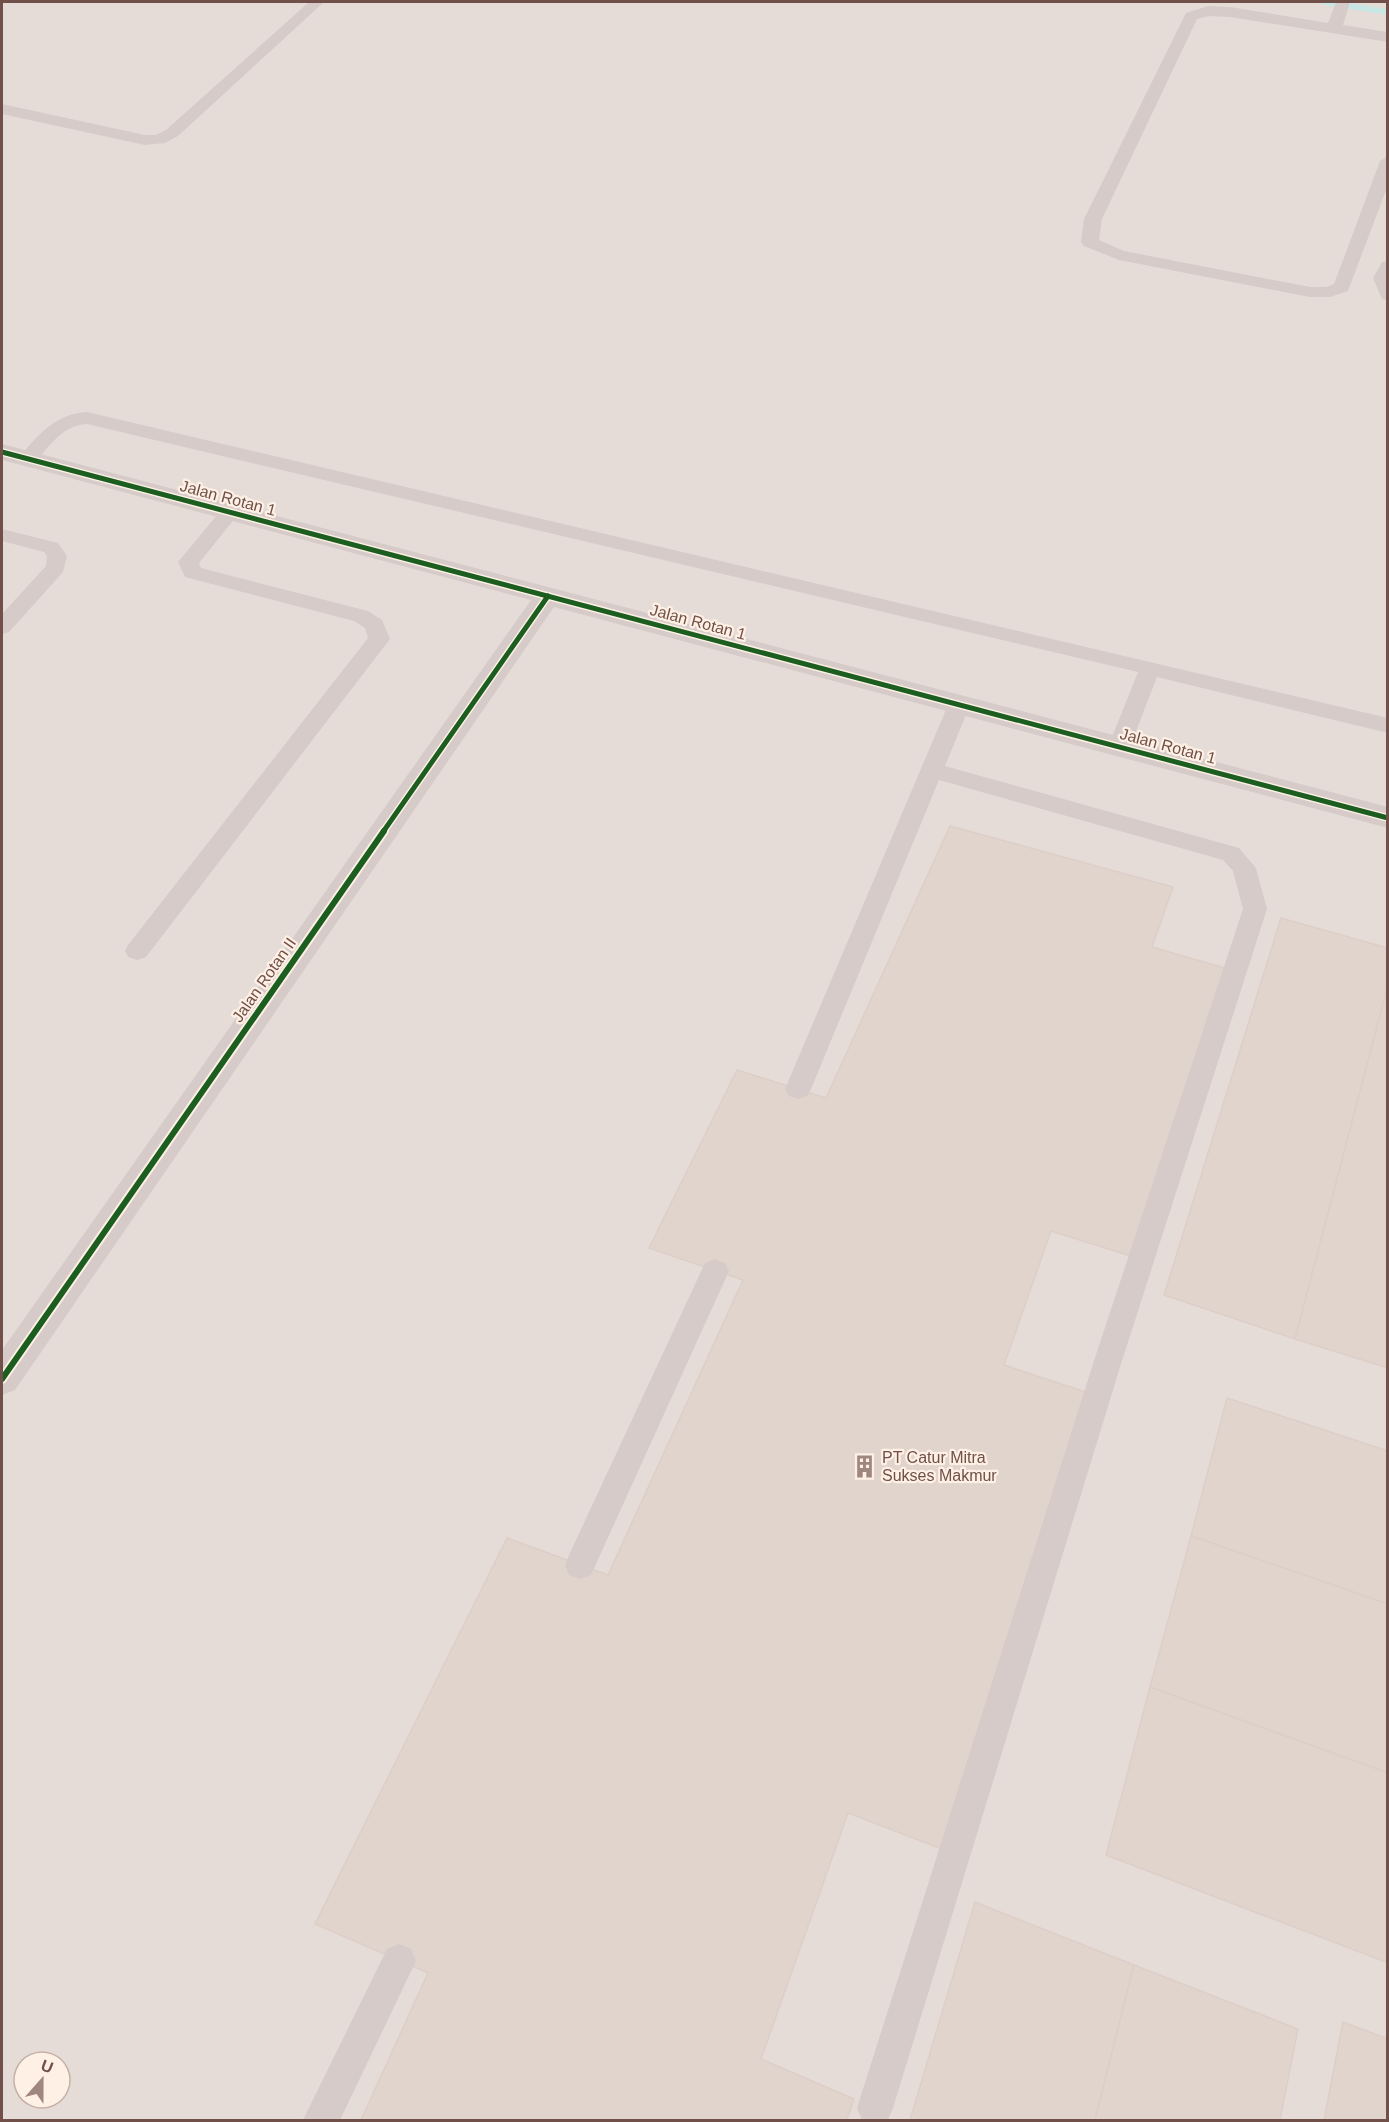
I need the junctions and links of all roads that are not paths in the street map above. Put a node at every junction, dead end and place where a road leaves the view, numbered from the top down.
1 (317, 2) edge
2 (1343, 2) edge
3 (1334, 28) junction
4 (1388, 37) edge
5 (2, 108) edge
6 (1388, 161) edge
7 (1388, 266) edge
8 (1388, 295) edge
9 (2, 452) edge
10 (28, 459) junction
11 (231, 512) junction
12 (2, 535) edge
13 (548, 596) junction
14 (2, 627) edge
15 (1150, 668) junction
16 (959, 705) junction
17 (1388, 726) edge
18 (1119, 747) junction
19 (933, 771) junction
20 (1388, 818) edge
21 (137, 951) dead end
22 (798, 1089) dead end
23 (715, 1270) dead end
24 (2, 1379) edge
25 (580, 1565) dead end
26 (399, 1961) dead end
27 (875, 2108) dead end
28 (321, 2121) edge

1 - 5 lane
2 - 3 lane
3 - 4 lane
3 - 6 lane
7 - 8 lane
9 - 10 street, Jalan Rotan 1
10 - 11 street, Jalan Rotan 1
10 - 15 lane
11 - 13 street, Jalan Rotan 1
11 - 21 lane
12 - 14 lane
13 - 16 street, Jalan Rotan 1
13 - 24 street, Jalan Rotan II
15 - 17 lane
15 - 18 lane
16 - 18 street, Jalan Rotan 1
16 - 19 lane
18 - 20 street, Jalan Rotan 1
19 - 22 lane
19 - 27 lane
23 - 25 lane
26 - 28 lane

